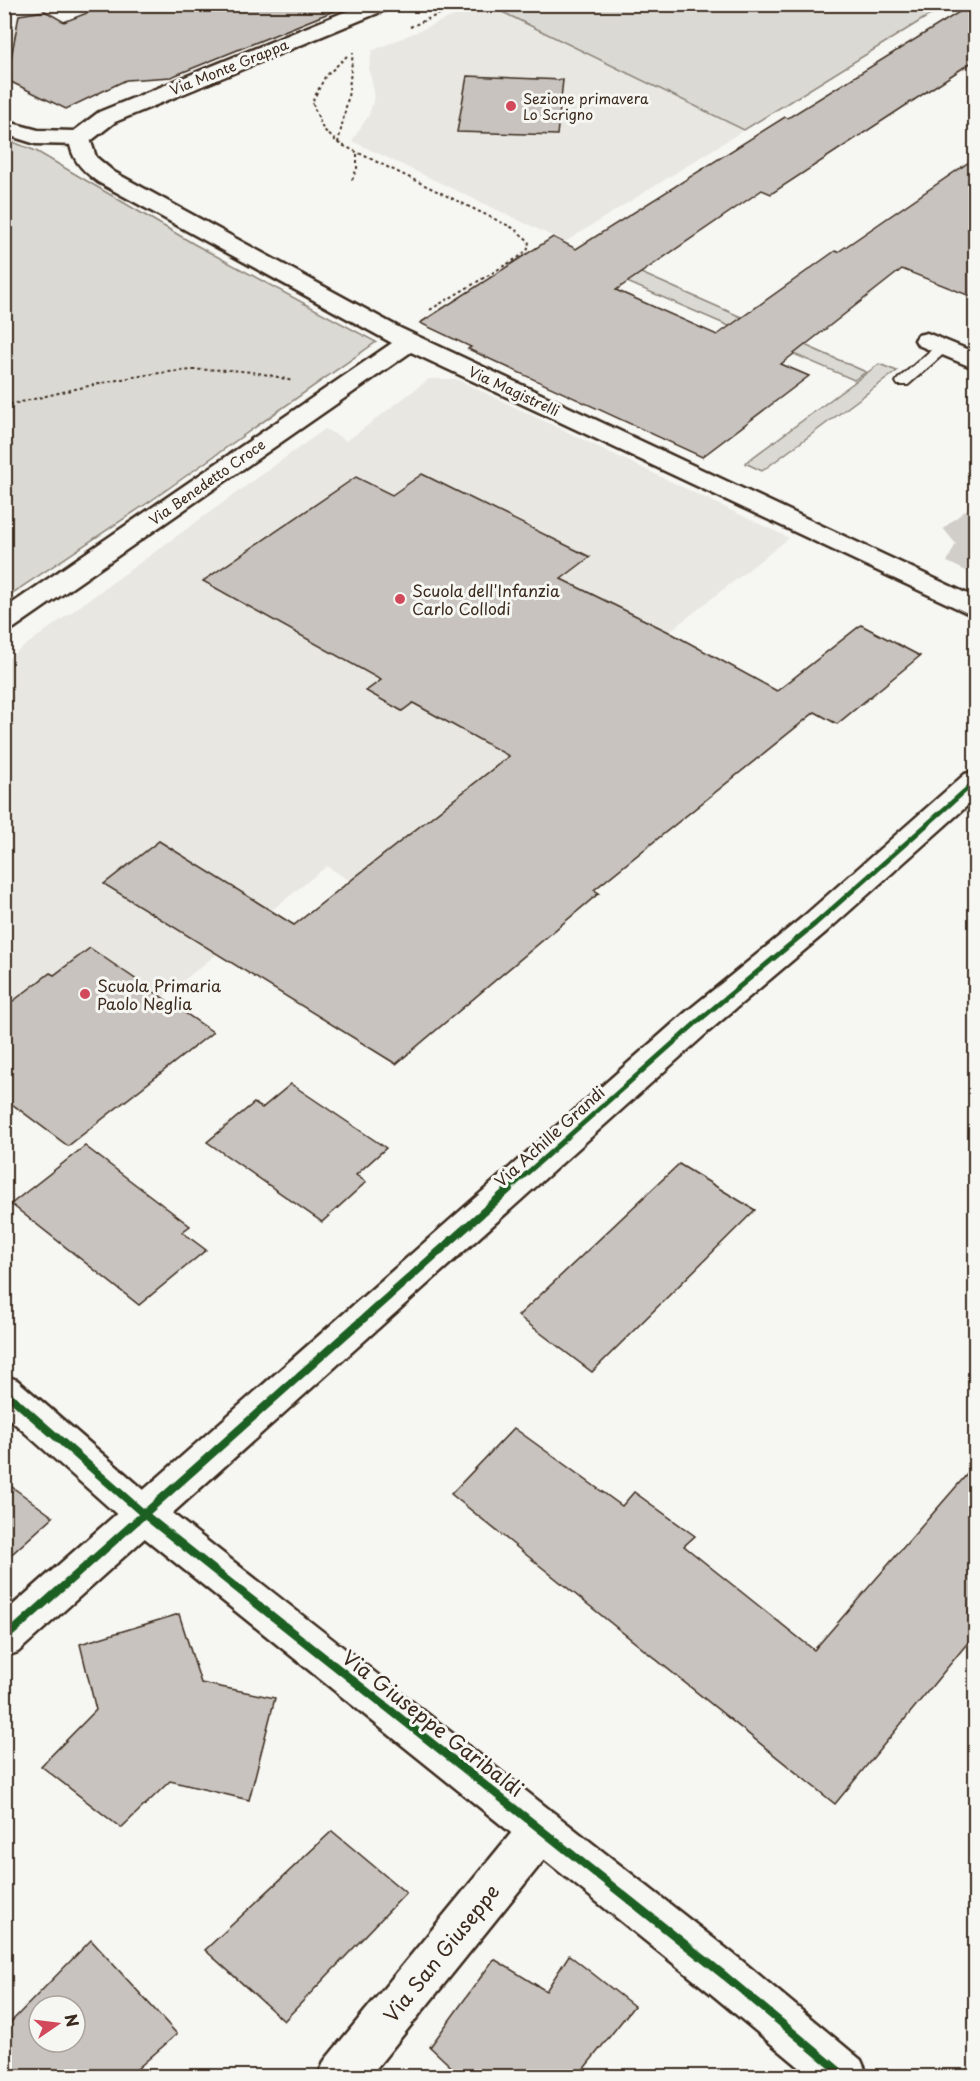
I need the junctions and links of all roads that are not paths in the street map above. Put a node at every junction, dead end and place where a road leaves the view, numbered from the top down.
1 (383, 4) edge
2 (4, 127) edge
3 (80, 138) junction
4 (400, 337) junction
5 (951, 351) edge
6 (903, 382) dead end
7 (975, 609) edge
8 (4, 622) edge
9 (975, 781) edge
10 (4, 1391) edge
11 (145, 1515) junction
12 (4, 1639) edge
13 (541, 1830) junction
14 (341, 2076) edge
15 (845, 2076) edge

1 - 3 street, Via Monte Grappa
2 - 3 street
3 - 4 street, Via Magistrelli
4 - 7 street, Via Magistrelli
4 - 8 street, Via Benedetto Croce
5 - 6 lane
9 - 11 street, Via Achille Grandi
10 - 11 street, Via Giuseppe Garibaldi
11 - 12 street, Via Achille Grandi
11 - 13 street, Via Giuseppe Garibaldi
13 - 14 street, Via San Giuseppe
13 - 15 street, Via Giuseppe Garibaldi

